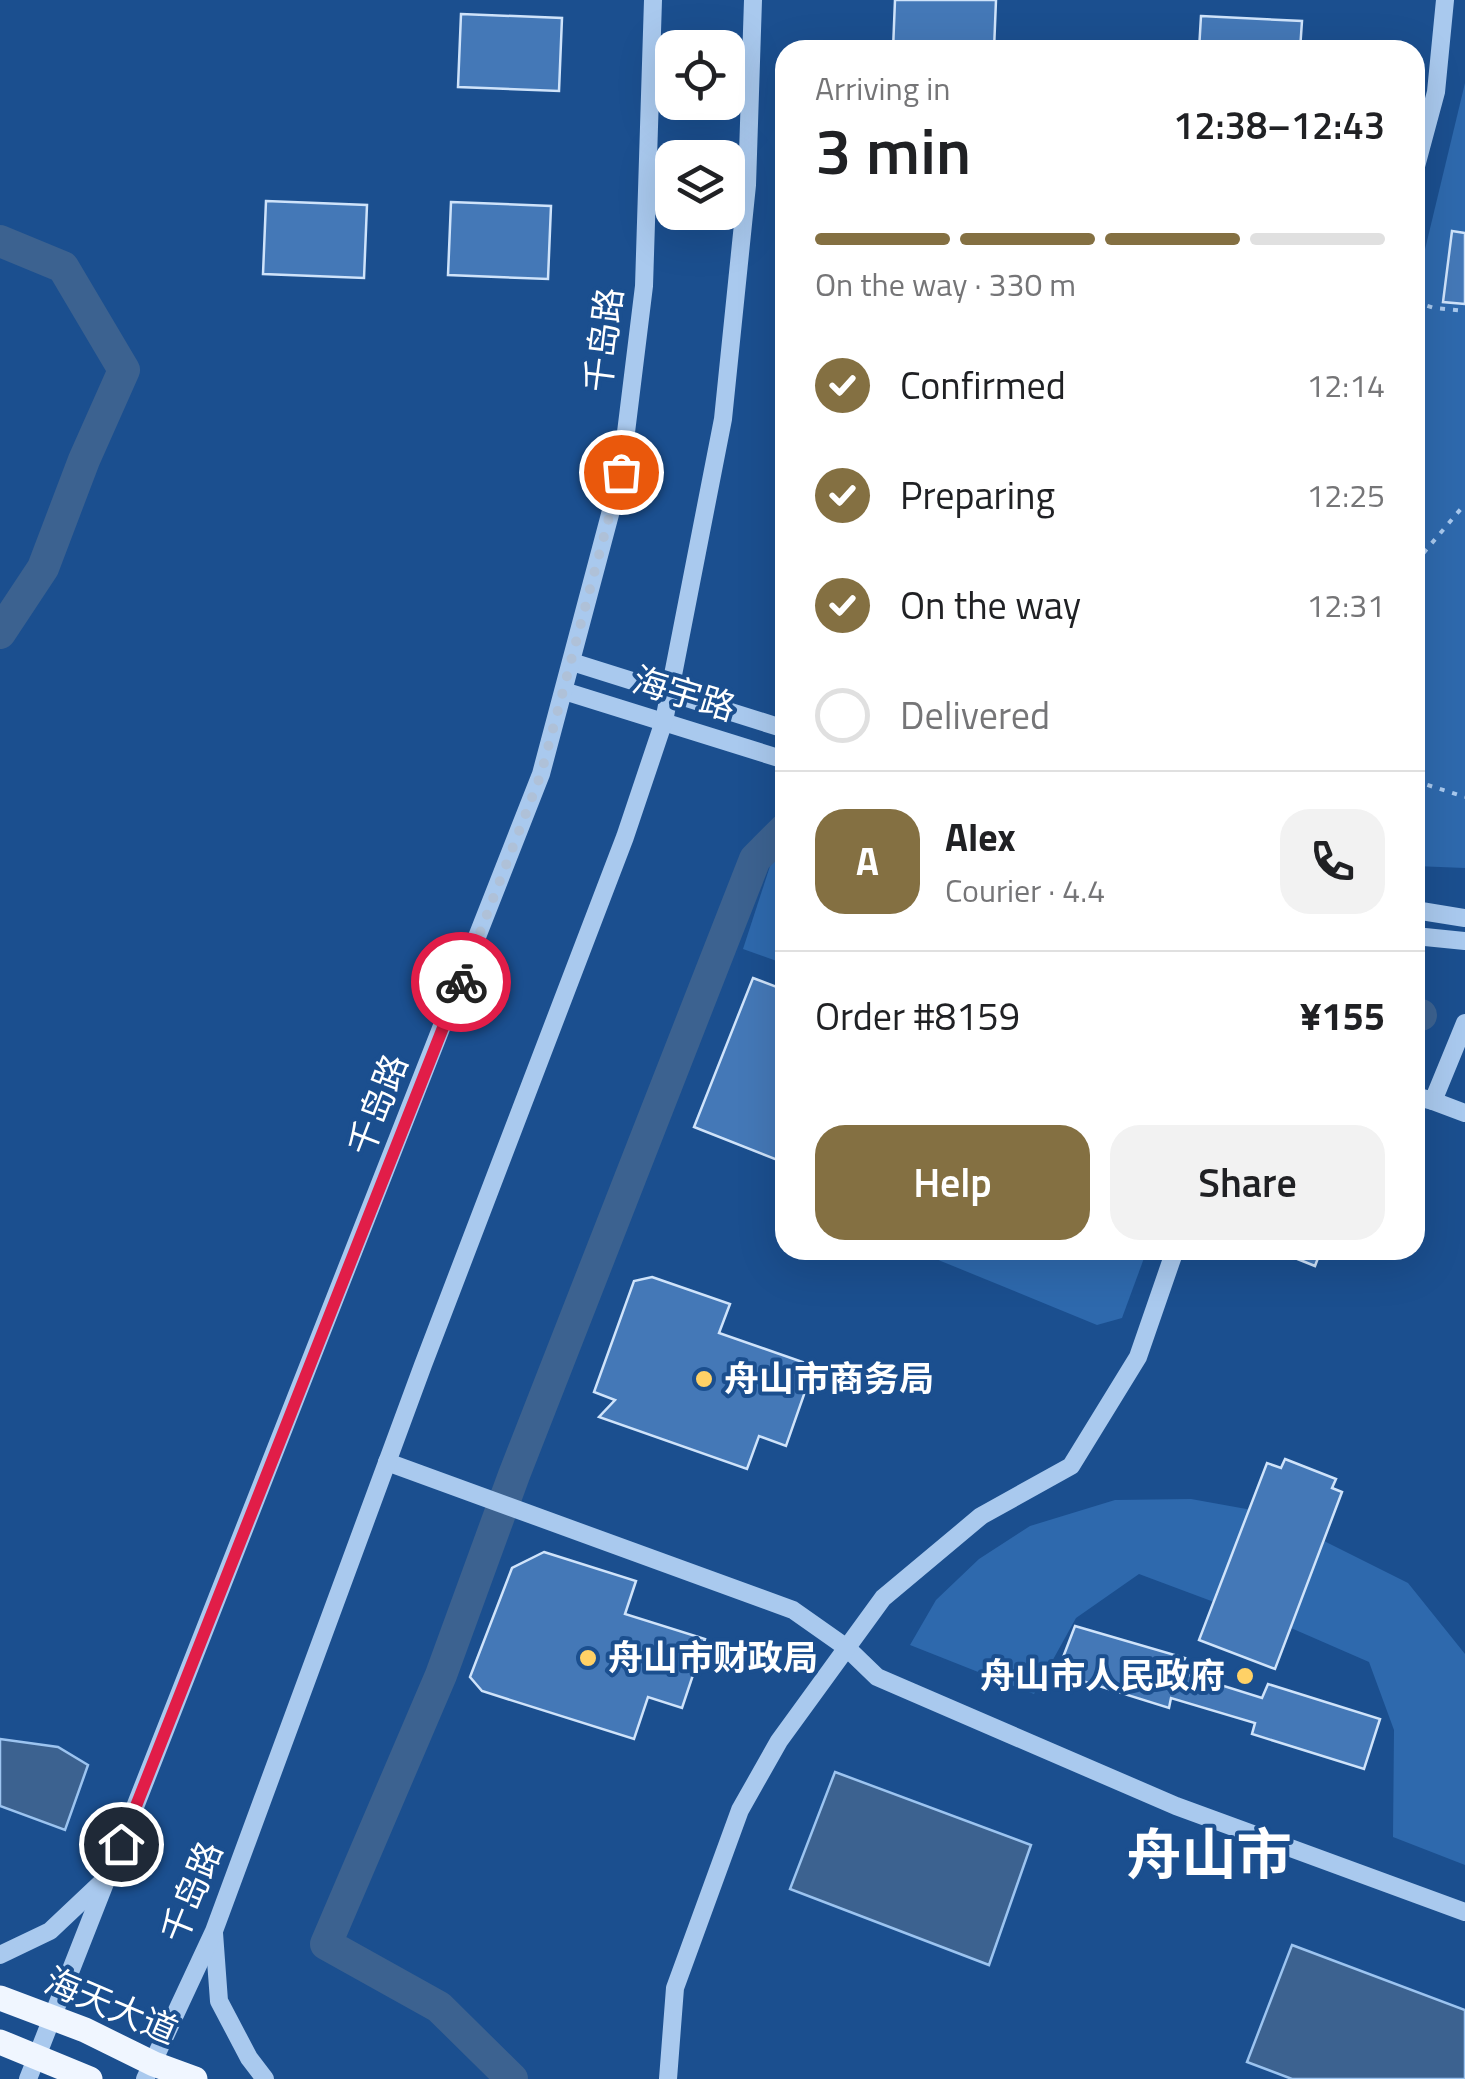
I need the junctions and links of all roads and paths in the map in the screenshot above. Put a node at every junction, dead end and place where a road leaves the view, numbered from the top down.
1 (653, 0) edge
2 (753, 0) edge
3 (1445, 0) edge
4 (1425, 133) edge
5 (1425, 305) edge
6 (1465, 311) edge
7 (1465, 504) edge
8 (1425, 551) edge
9 (572, 662) junction
10 (564, 692) junction
11 (669, 692) junction
12 (664, 721) junction
13 (775, 726) edge
14 (775, 757) edge
15 (1425, 784) edge
16 (1465, 798) edge
17 (1425, 912) edge
18 (1465, 918) edge
19 (1425, 937) edge
20 (1465, 940) edge
21 (1465, 1023) edge
22 (1425, 1096) edge
23 (1425, 1098) edge
24 (1465, 1114) edge
25 (1172, 1260) edge
26 (388, 1462) junction
27 (847, 1648) junction
28 (108, 1878) junction
29 (1465, 1912) edge
30 (214, 1931) junction
31 (0, 1955) edge
32 (0, 1998) edge
33 (53, 2018) junction
34 (0, 2042) edge
35 (33, 2067) edge
36 (149, 2071) edge
37 (90, 2079) edge
38 (195, 2079) edge
39 (266, 2079) edge
40 (668, 2079) edge

1 - 9 street, 千岛路
2 - 11 street, 千岛路
3 - 4 street
5 - 6 path
7 - 8 path
9 - 10 street, 千岛路
9 - 11 street, 海宇路
10 - 12 street, 海宇路
10 - 28 street, 千岛路
11 - 12 street, 千岛路
11 - 13 street, 海宇路
12 - 14 street, 海宇路
12 - 26 street, 千岛路
15 - 16 path
17 - 18 street
19 - 20 street
21 - 22 street
23 - 24 street
25 - 27 street
26 - 27 street
26 - 30 street, 千岛路
27 - 29 street
27 - 40 street
28 - 31 street
28 - 33 street, 千岛路
30 - 36 street, 千岛路
30 - 39 street
32 - 33 main road, 海天大道
33 - 35 street, 千岛路
33 - 36 main road, 海天大道
34 - 35 main road
35 - 37 main road
36 - 38 main road, 海天大道

